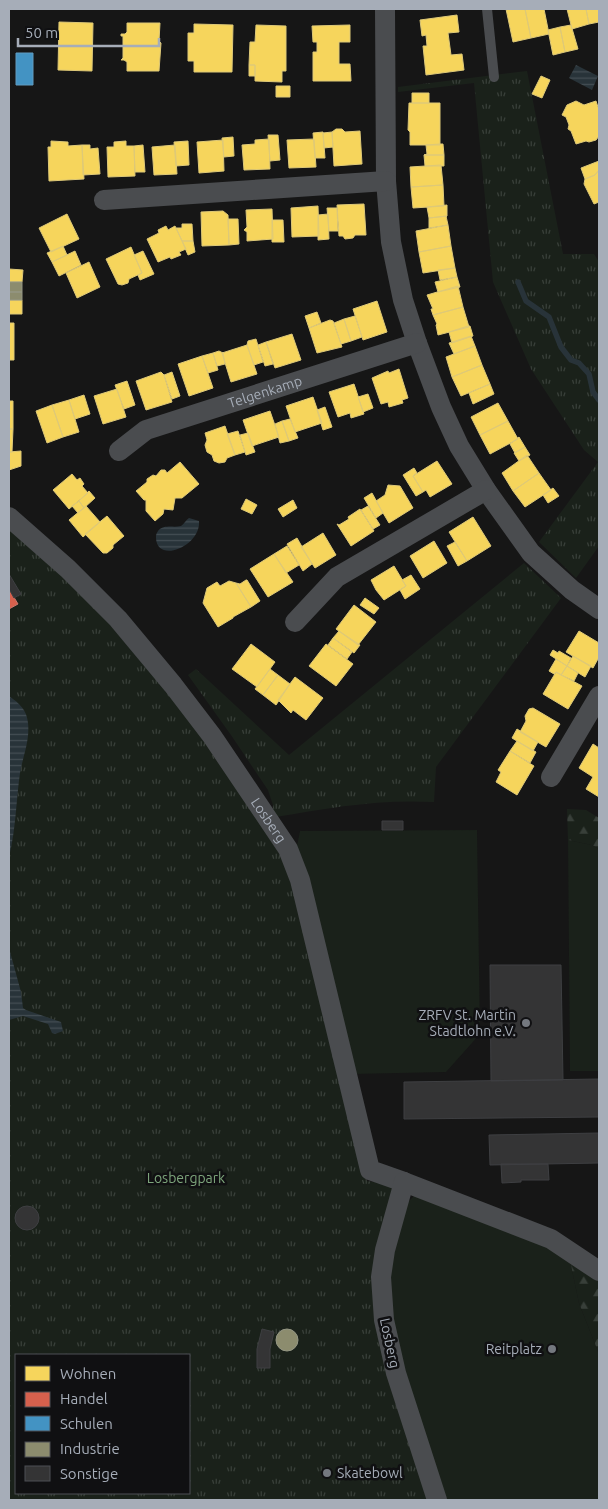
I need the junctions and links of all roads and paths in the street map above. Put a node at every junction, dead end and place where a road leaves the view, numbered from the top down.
1 (385, 9) edge
2 (487, 9) edge
3 (494, 76) dead end
4 (386, 181) junction
5 (104, 200) dead end
6 (417, 343) junction
7 (119, 451) dead end
8 (486, 490) junction
9 (9, 517) edge
10 (599, 609) edge
11 (295, 622) dead end
12 (599, 696) edge
13 (551, 777) dead end
14 (404, 1182) junction
15 (599, 1271) edge
16 (437, 1500) edge

1 - 4 street
2 - 3 lane
4 - 5 street
4 - 6 street
6 - 7 street, Telgenkamp
6 - 8 street
8 - 10 street
8 - 11 street
9 - 14 street, Losberg
12 - 13 street
14 - 15 street, Losberg
14 - 16 street, Losberg

